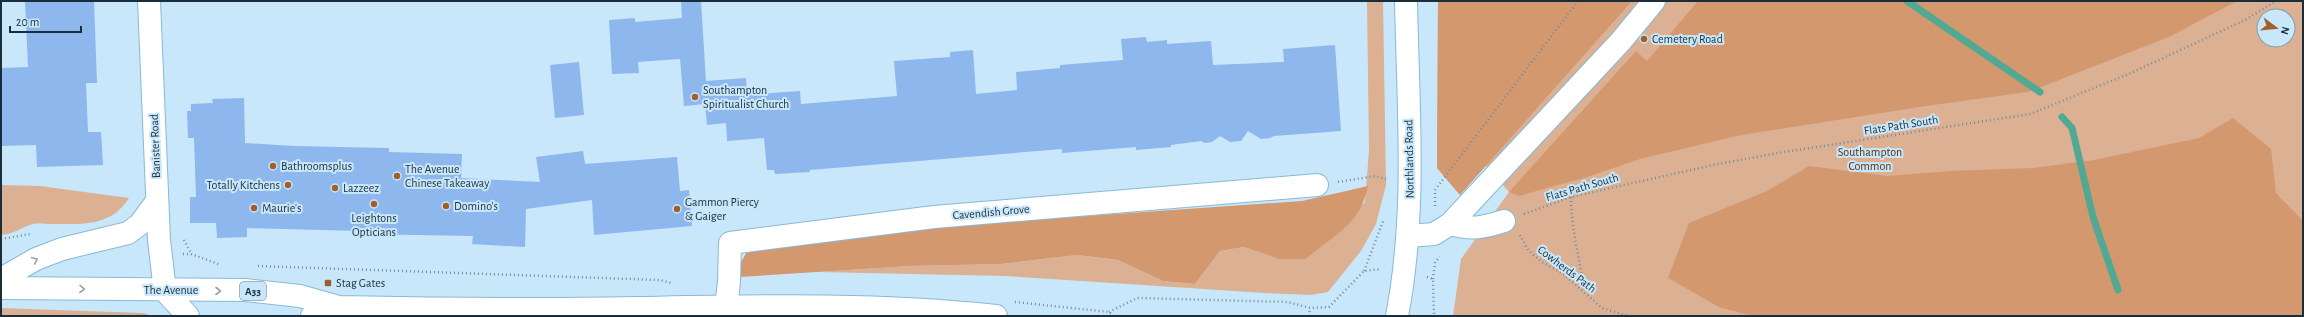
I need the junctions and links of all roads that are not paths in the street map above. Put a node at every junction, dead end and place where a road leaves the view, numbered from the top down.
1 (149, 1) edge
2 (1406, 1) edge
3 (1654, 1) edge
4 (1317, 185) dead end
5 (157, 200) junction
6 (1514, 223) road end
7 (1450, 224) junction
8 (1409, 236) junction
9 (1, 278) edge
10 (1, 288) edge
11 (165, 291) junction
12 (339, 308) junction
13 (725, 311) edge
14 (188, 316) edge
15 (312, 316) edge
16 (996, 316) edge
17 (1397, 316) edge

1 - 5 street, Banister Road
2 - 8 street, Northlands Road
3 - 7 street
4 - 13 street, Cavendish Grove
9 -> 5 street
5 - 11 street, Banister Road
6 - 7 street
7 - 8 street
8 - 17 street, Northlands Road
10 -> 11 street, The Avenue / A33
11 -> 12 street, The Avenue / A33
11 - 14 street
12 - 13 street, The Avenue / A33
12 - 15 street, The Avenue / A33
13 - 16 street, The Avenue / A33

